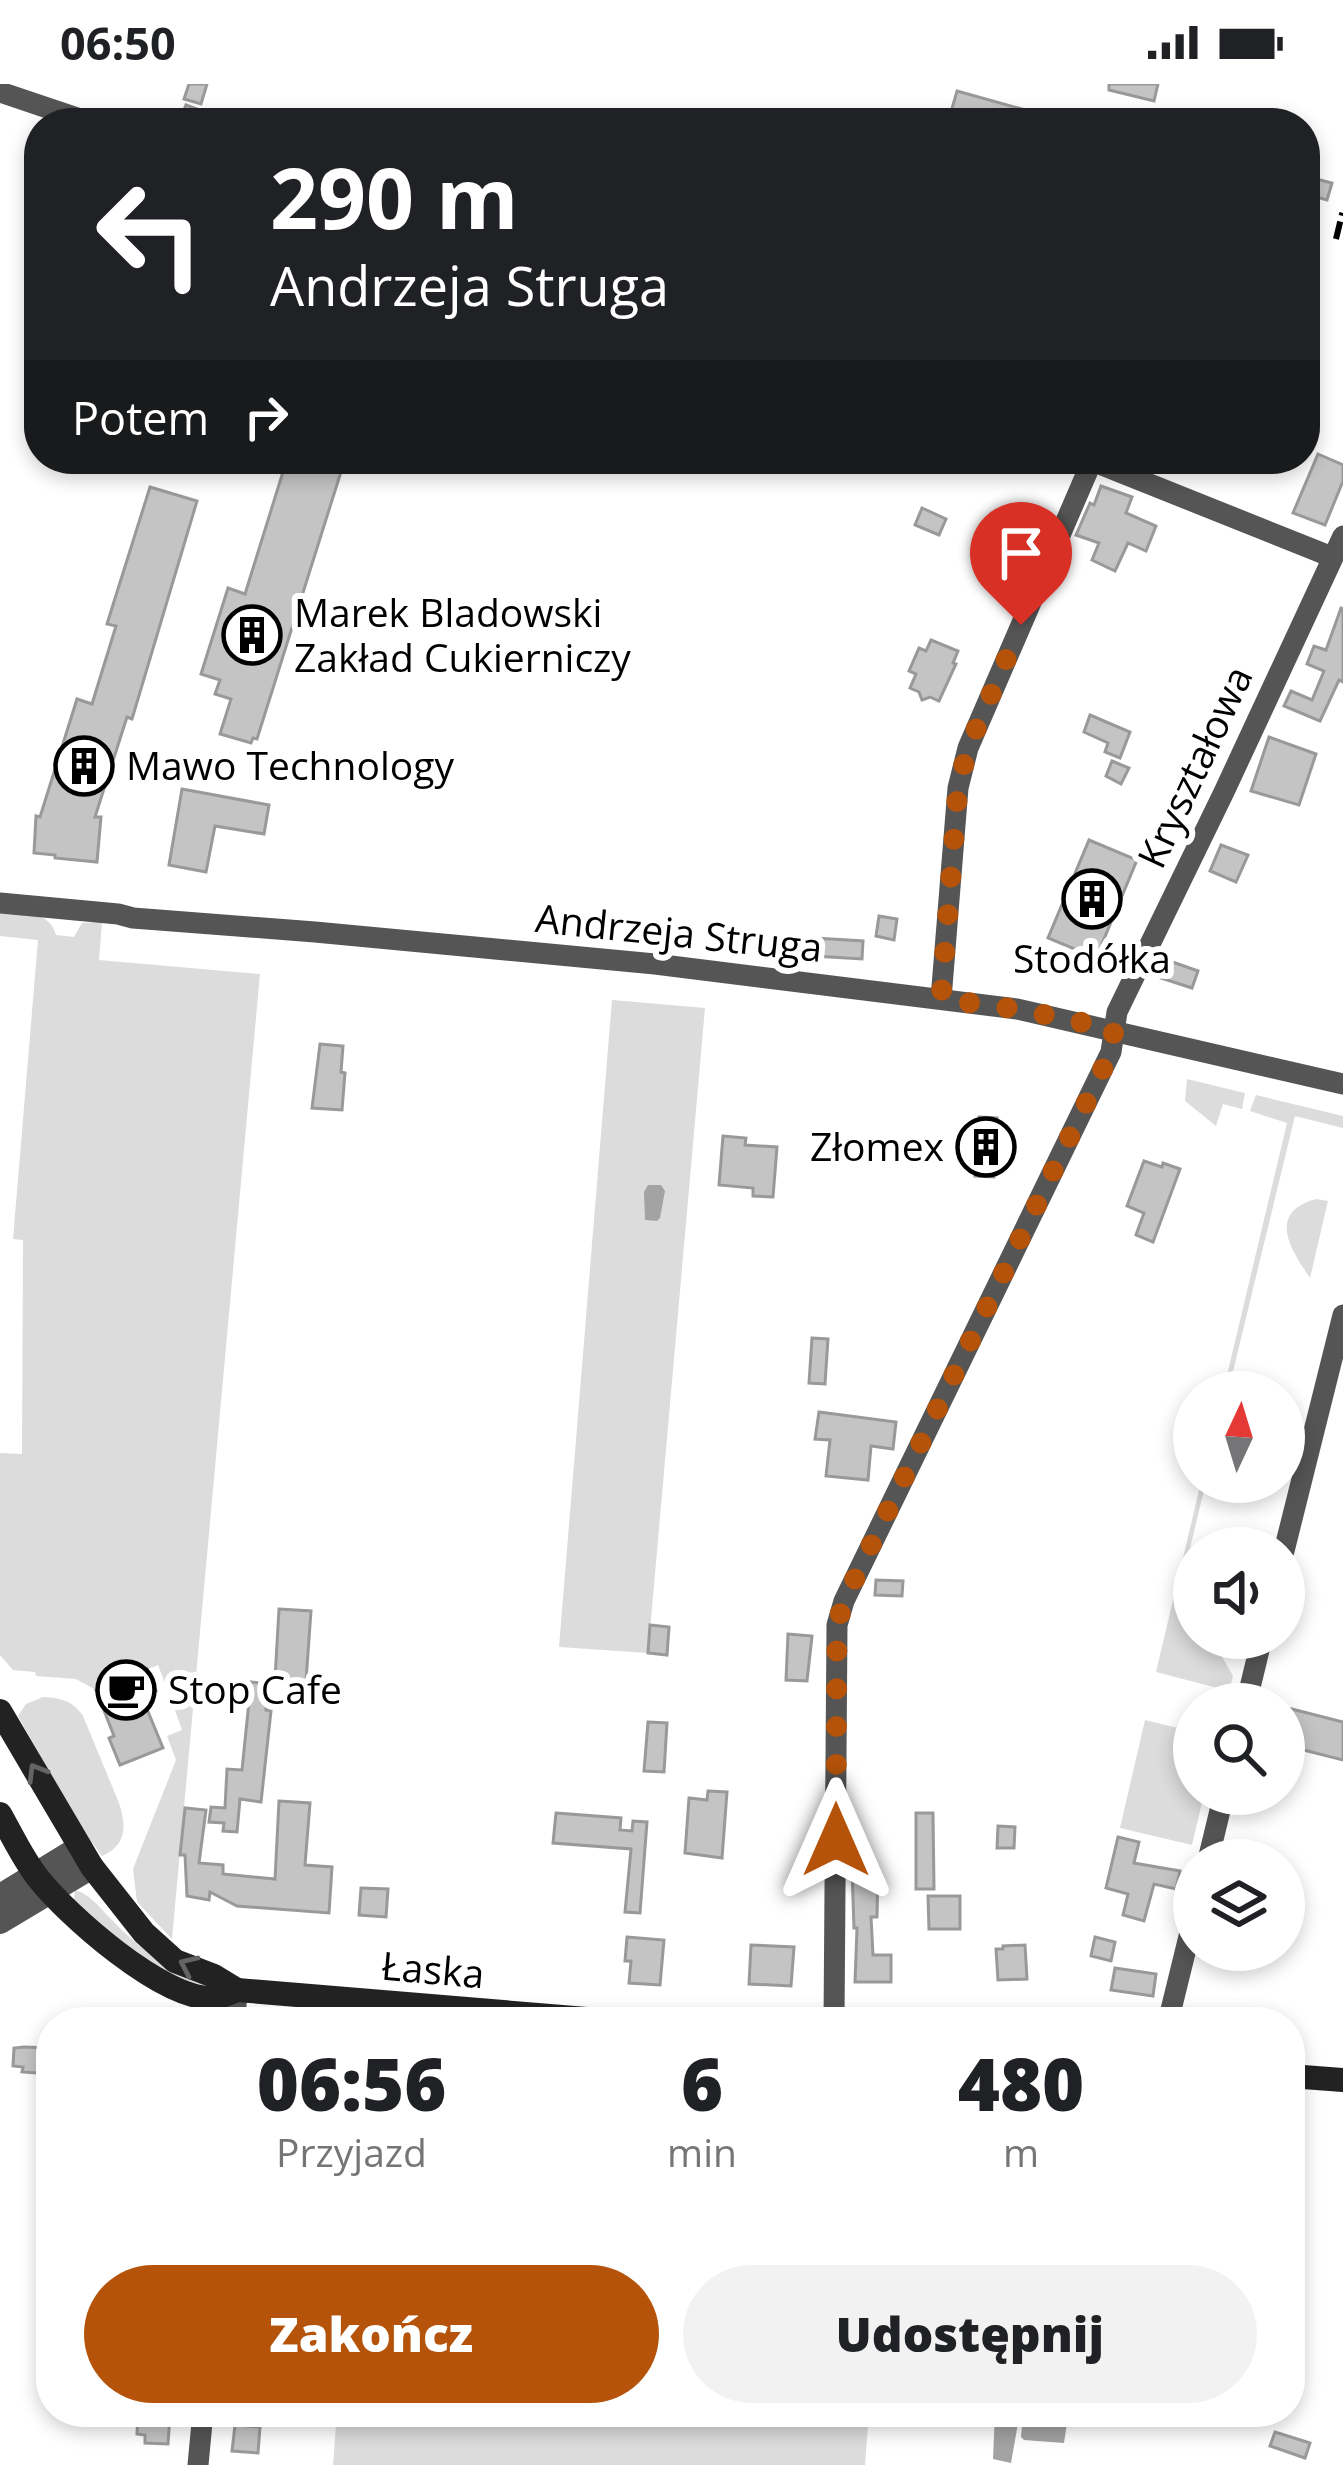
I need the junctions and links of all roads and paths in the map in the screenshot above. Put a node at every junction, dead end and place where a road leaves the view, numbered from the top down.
1 (0, 92) edge
2 (47, 108) edge
3 (1084, 474) edge
4 (1125, 474) edge
5 (1343, 536) edge
6 (1332, 557) junction
7 (0, 903) edge
8 (941, 999) junction
9 (1114, 1029) junction
10 (1343, 1084) edge
11 (1343, 1315) edge
12 (1290, 1527) edge
13 (0, 1712) edge
14 (0, 1814) edge
15 (86, 1857) junction
16 (42, 1882) junction
17 (0, 1897) edge
18 (0, 1922) edge
19 (1181, 1971) edge
20 (237, 1990) junction
21 (236, 2007) edge
22 (442, 2007) edge
23 (834, 2007) edge
24 (1172, 2007) edge
25 (1305, 2077) edge
26 (1343, 2080) edge
27 (202, 2427) edge
28 (198, 2465) edge

1 - 2 street
3 - 8 street
4 - 6 street
5 - 6 street, Kryształowa
6 - 9 street, Kryształowa
7 - 8 street, Andrzeja Struga
8 - 9 street, Andrzeja Struga
9 - 10 street, Andrzeja Struga
9 - 23 street, Kryształowa
11 - 12 street
15 -> 13 main road, Łaska
14 - 16 main road, Łaska
15 - 16 street
20 -> 15 main road, Łaska
16 - 17 street
16 - 18 street
16 - 20 main road, Łaska
19 - 24 street
20 - 21 street
20 - 22 main road, Łaska
25 - 26 main road
27 - 28 street

